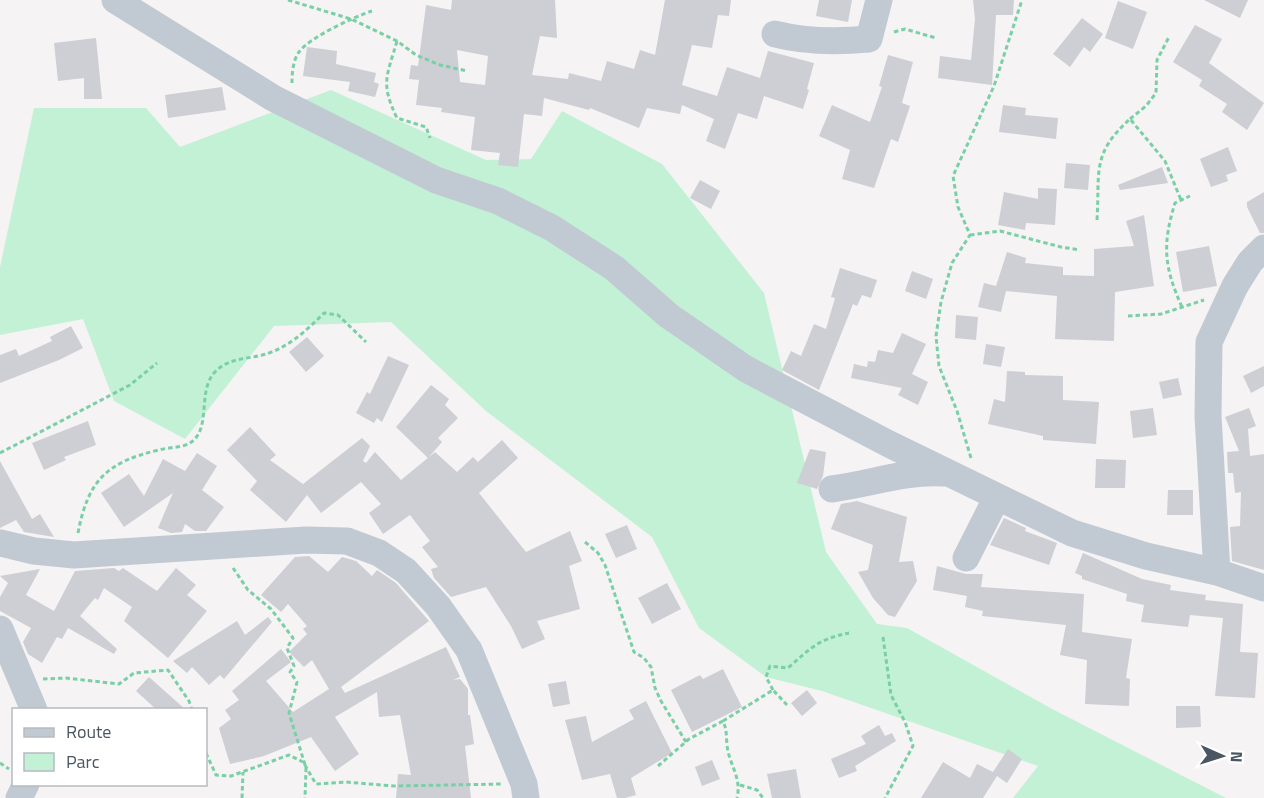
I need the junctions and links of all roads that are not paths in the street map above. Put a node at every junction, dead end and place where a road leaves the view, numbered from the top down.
1 (115, 0) edge
2 (879, 0) edge
3 (775, 34) dead end
4 (1264, 248) edge
5 (965, 471) junction
6 (832, 489) dead end
7 (997, 497) junction
8 (0, 543) edge
9 (966, 558) dead end
10 (1218, 572) junction
11 (1264, 588) edge
12 (0, 629) edge
13 (29, 697) edge
14 (525, 791) edge

1 - 5 street
2 - 3 street
4 - 10 street
5 - 6 street
5 - 7 street
7 - 9 street
7 - 10 street
8 - 14 street
10 - 11 street
12 - 13 street

